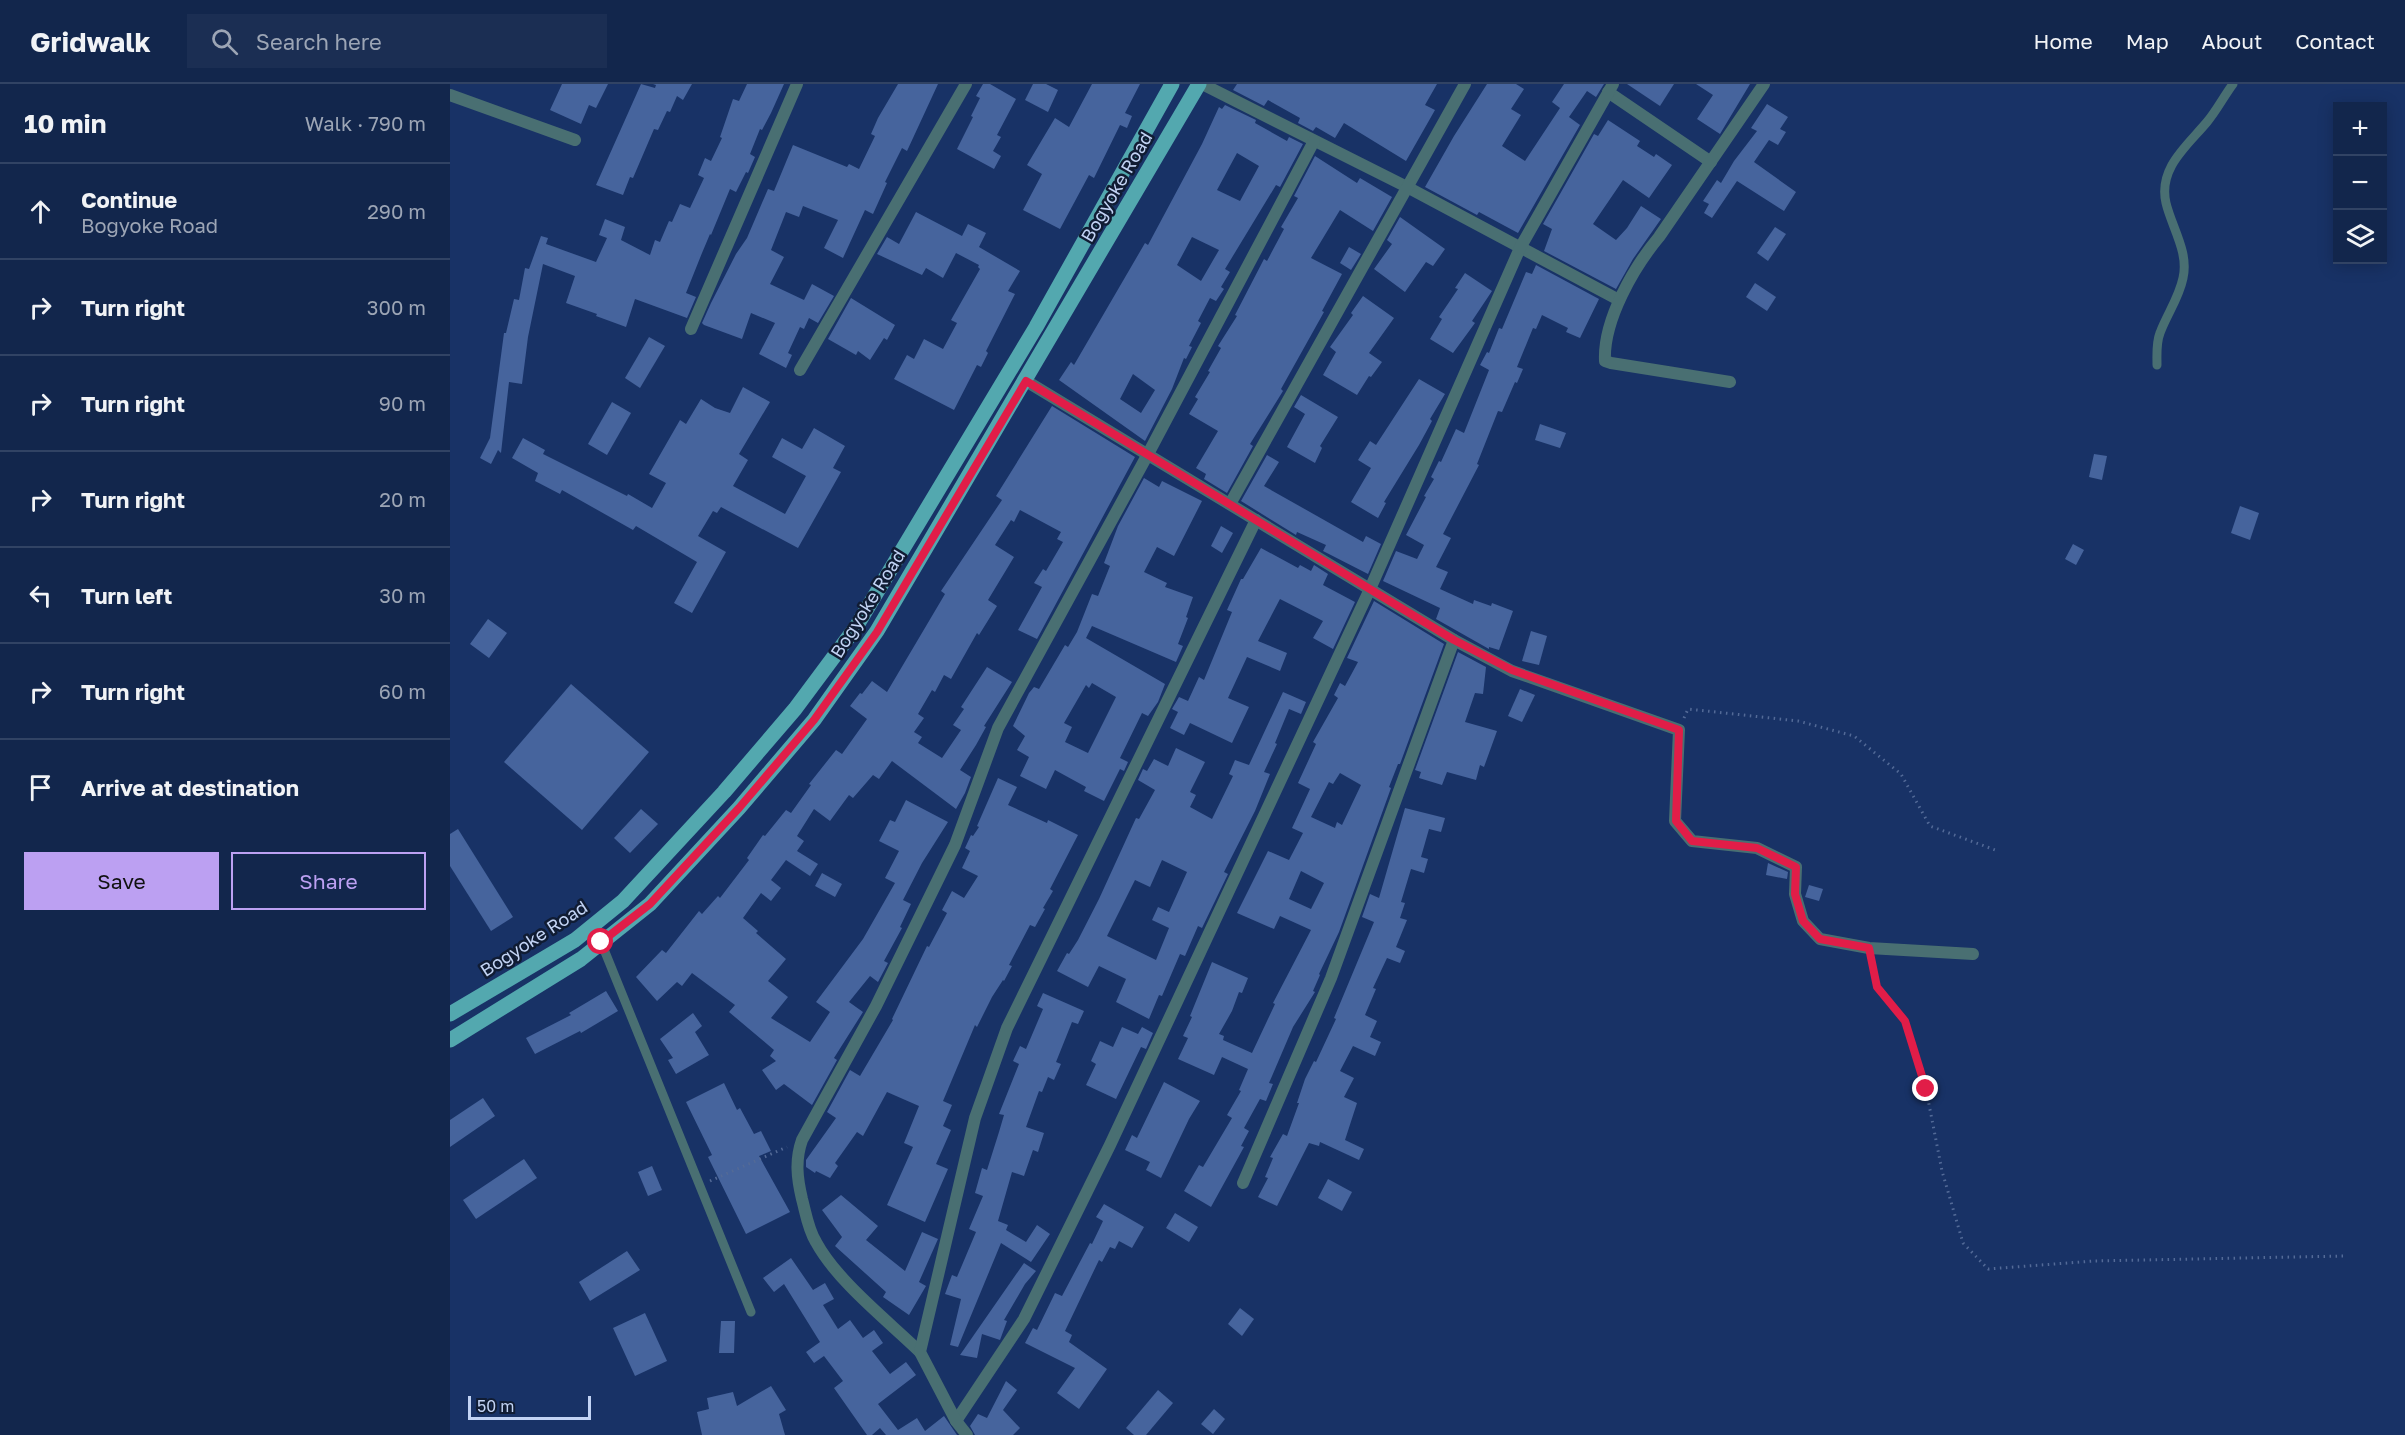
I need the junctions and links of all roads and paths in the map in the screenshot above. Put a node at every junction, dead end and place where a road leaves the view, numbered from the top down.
1 (797, 84) edge
2 (966, 84) edge
3 (1172, 84) edge
4 (1201, 84) edge
5 (1465, 84) edge
6 (1764, 84) edge
7 (2233, 84) edge
8 (1610, 88) edge
9 (450, 96) edge
10 (575, 140) dead end
11 (1314, 141) junction
12 (1711, 162) junction
13 (1407, 187) junction
14 (1520, 249) junction
15 (1618, 300) junction
16 (691, 329) dead end
17 (2157, 364) dead end
18 (800, 370) dead end
19 (1026, 381) junction
20 (1730, 382) dead end
21 (1148, 454) junction
22 (1230, 504) junction
23 (1256, 520) junction
24 (1370, 589) junction
25 (1454, 640) junction
26 (1679, 730) junction
27 (1998, 851) dead end
28 (601, 942) junction
29 (1869, 948) junction
30 (1973, 954) dead end
31 (450, 1014) edge
32 (450, 1041) edge
33 (802, 1140) junction
34 (1243, 1184) dead end
35 (699, 1187) junction
36 (2344, 1256) dead end
37 (751, 1312) dead end
38 (920, 1352) junction
39 (956, 1421) junction
40 (967, 1435) edge

1 - 16 street
2 - 18 street
3 - 31 main road, Bogyoke Road
4 - 11 street
4 - 19 main road, Bogyoke Road
5 - 13 street
6 - 12 street
7 - 17 lane
8 - 12 street
8 - 14 street
9 - 10 street
11 - 13 street
11 - 21 street
12 - 15 street
13 - 14 street
13 - 22 street
14 - 15 street
14 - 24 street
15 - 20 street
19 - 21 street
19 - 28 main road, Bogyoke Road
21 - 22 street
21 - 33 street
22 - 23 street
23 - 24 street
23 - 38 street
24 - 25 street
24 - 39 street
25 - 26 street
25 - 34 street
26 - 27 path
26 - 29 street
28 - 32 main road, Bogyoke Road
28 - 35 lane
29 - 30 street
29 - 36 path
33 - 35 path
33 - 38 street
35 - 37 lane
38 - 39 street
39 - 40 street

